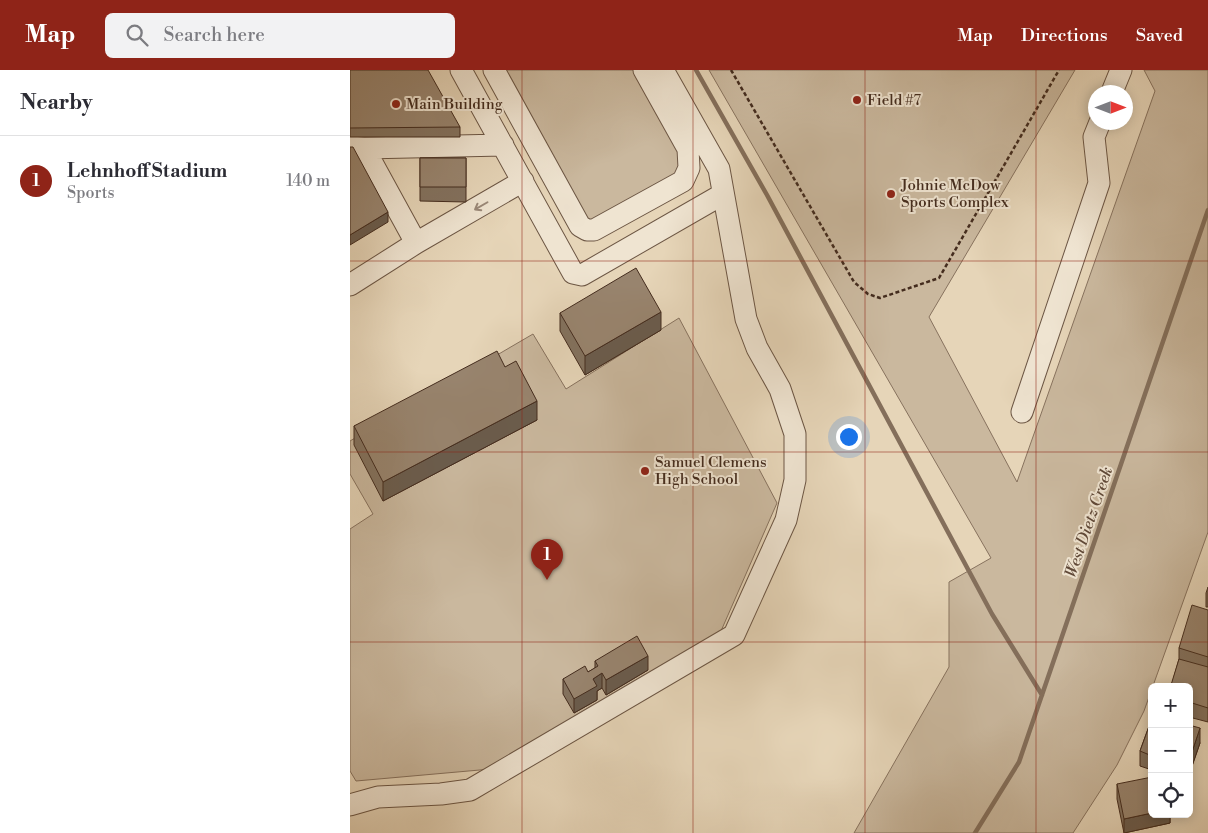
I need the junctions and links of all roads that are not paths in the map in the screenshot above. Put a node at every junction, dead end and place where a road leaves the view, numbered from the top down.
1 (461, 70) edge
2 (494, 70) edge
3 (644, 70) edge
4 (663, 70) edge
5 (1121, 70) edge
6 (1115, 85) edge
7 (685, 126) junction
8 (1097, 130) edge
9 (503, 145) junction
10 (357, 147) edge
11 (523, 181) junction
12 (723, 194) junction
13 (416, 243) junction
14 (350, 285) edge
15 (1022, 412) dead end
16 (350, 805) edge

1 - 9 lane
2 - 7 lane
3 - 7 lane
4 - 7 lane
5 - 6 lane
7 - 12 lane
8 - 15 lane
9 - 10 lane
9 - 11 lane
10 - 13 lane
11 - 12 lane
11 -> 13 lane
12 - 16 lane
13 - 14 lane

